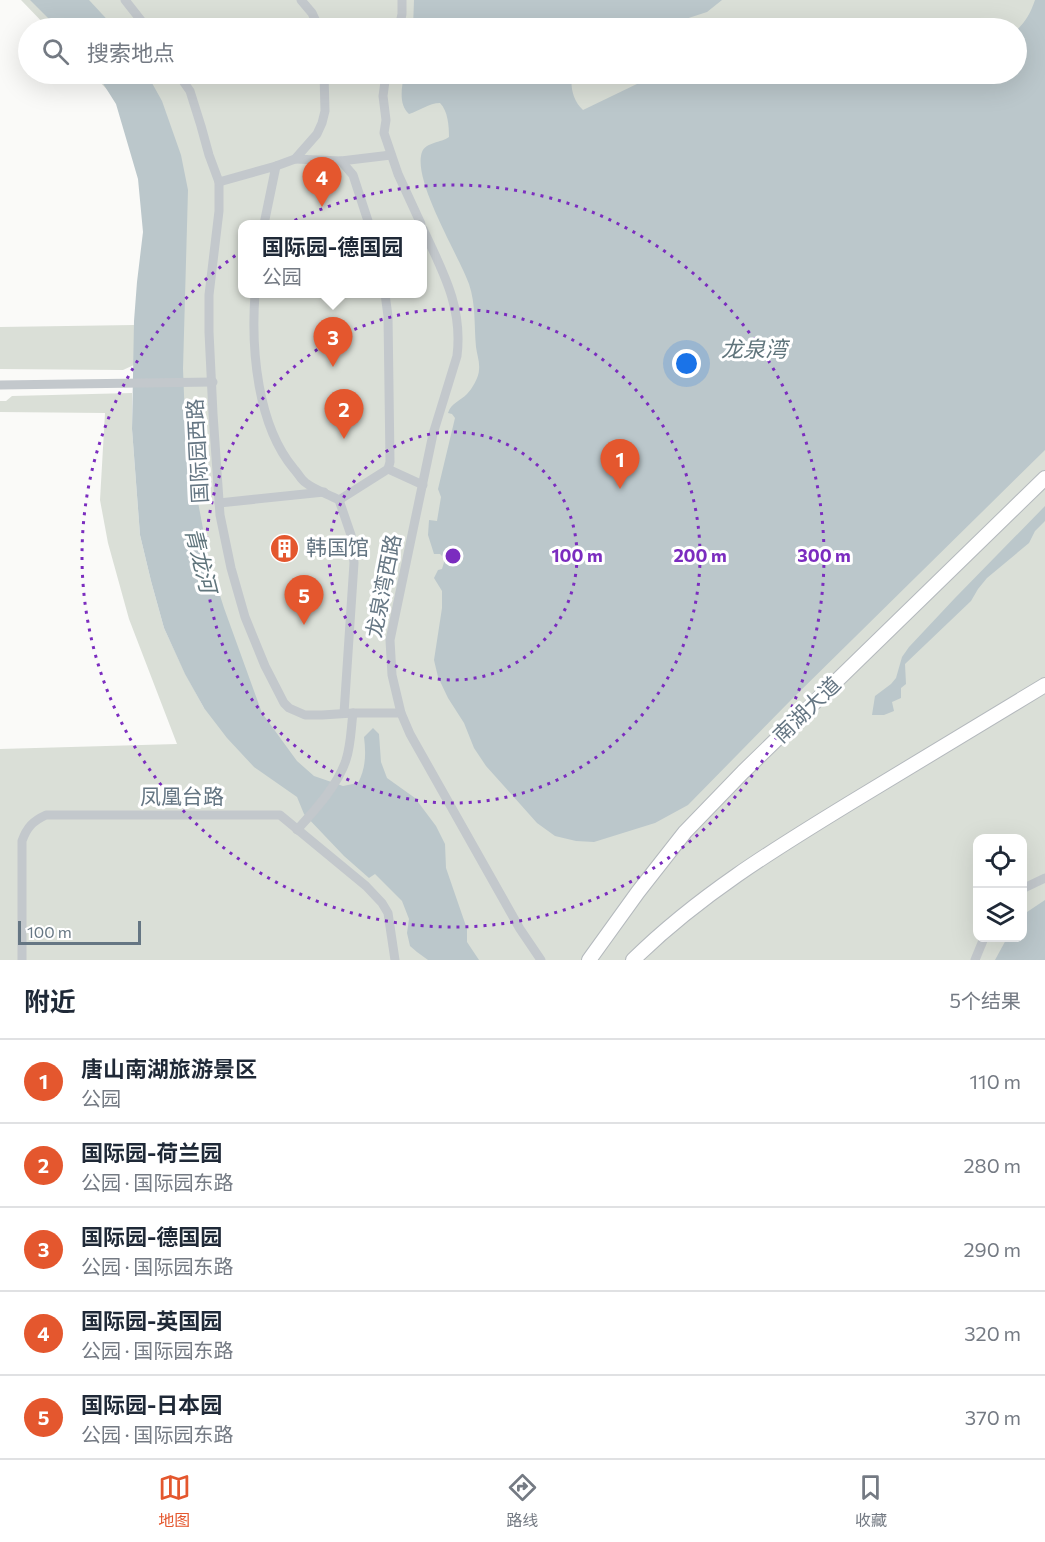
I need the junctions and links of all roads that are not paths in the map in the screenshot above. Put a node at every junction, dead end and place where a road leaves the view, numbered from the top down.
1 (125, 0) edge
2 (302, 0) edge
3 (402, 0) edge
4 (139, 18) edge
5 (314, 18) edge
6 (401, 18) edge
7 (185, 84) edge
8 (324, 84) edge
9 (385, 84) edge
10 (391, 155) junction
11 (295, 159) junction
12 (341, 161) junction
13 (276, 166) junction
14 (219, 182) junction
15 (265, 220) edge
16 (367, 220) edge
17 (419, 220) edge
18 (427, 238) edge
19 (255, 298) edge
20 (386, 298) edge
21 (213, 382) junction
22 (0, 385) edge
23 (388, 469) junction
24 (1045, 478) edge
25 (423, 485) junction
26 (324, 492) junction
27 (339, 500) junction
28 (219, 503) junction
29 (1045, 685) edge
30 (349, 713) junction
31 (401, 713) junction
32 (297, 830) junction
33 (1045, 878) edge
34 (1025, 888) edge
35 (982, 942) edge
36 (22, 960) edge
37 (394, 960) edge
38 (541, 960) edge
39 (589, 960) edge
40 (633, 960) edge
41 (975, 960) edge

1 - 4 street
2 - 5 street
3 - 6 street
7 - 14 street, 国际园西路
8 - 11 street
9 - 10 street
10 - 12 street
10 - 17 street
11 - 12 street
11 - 13 street
12 - 16 street
13 - 14 street
13 - 15 street
14 - 21 street, 国际园西路
18 - 25 street, 龙泉湾西路
19 - 26 street
20 - 23 street
21 - 22 street
21 - 28 street, 国际园西路
23 - 25 street
23 - 27 street
24 - 39 highway, 南湖大道
25 - 31 street, 龙泉湾西路
26 - 27 street
26 - 28 street
27 - 30 street
28 - 30 street, 国际园西路
29 - 40 highway
30 - 31 street, 国际园西路
30 - 32 street
31 - 38 street, 龙泉湾西路
32 - 36 street, 凤凰台路
32 - 37 street, 凤凰台路
33 - 34 street
35 - 41 street

